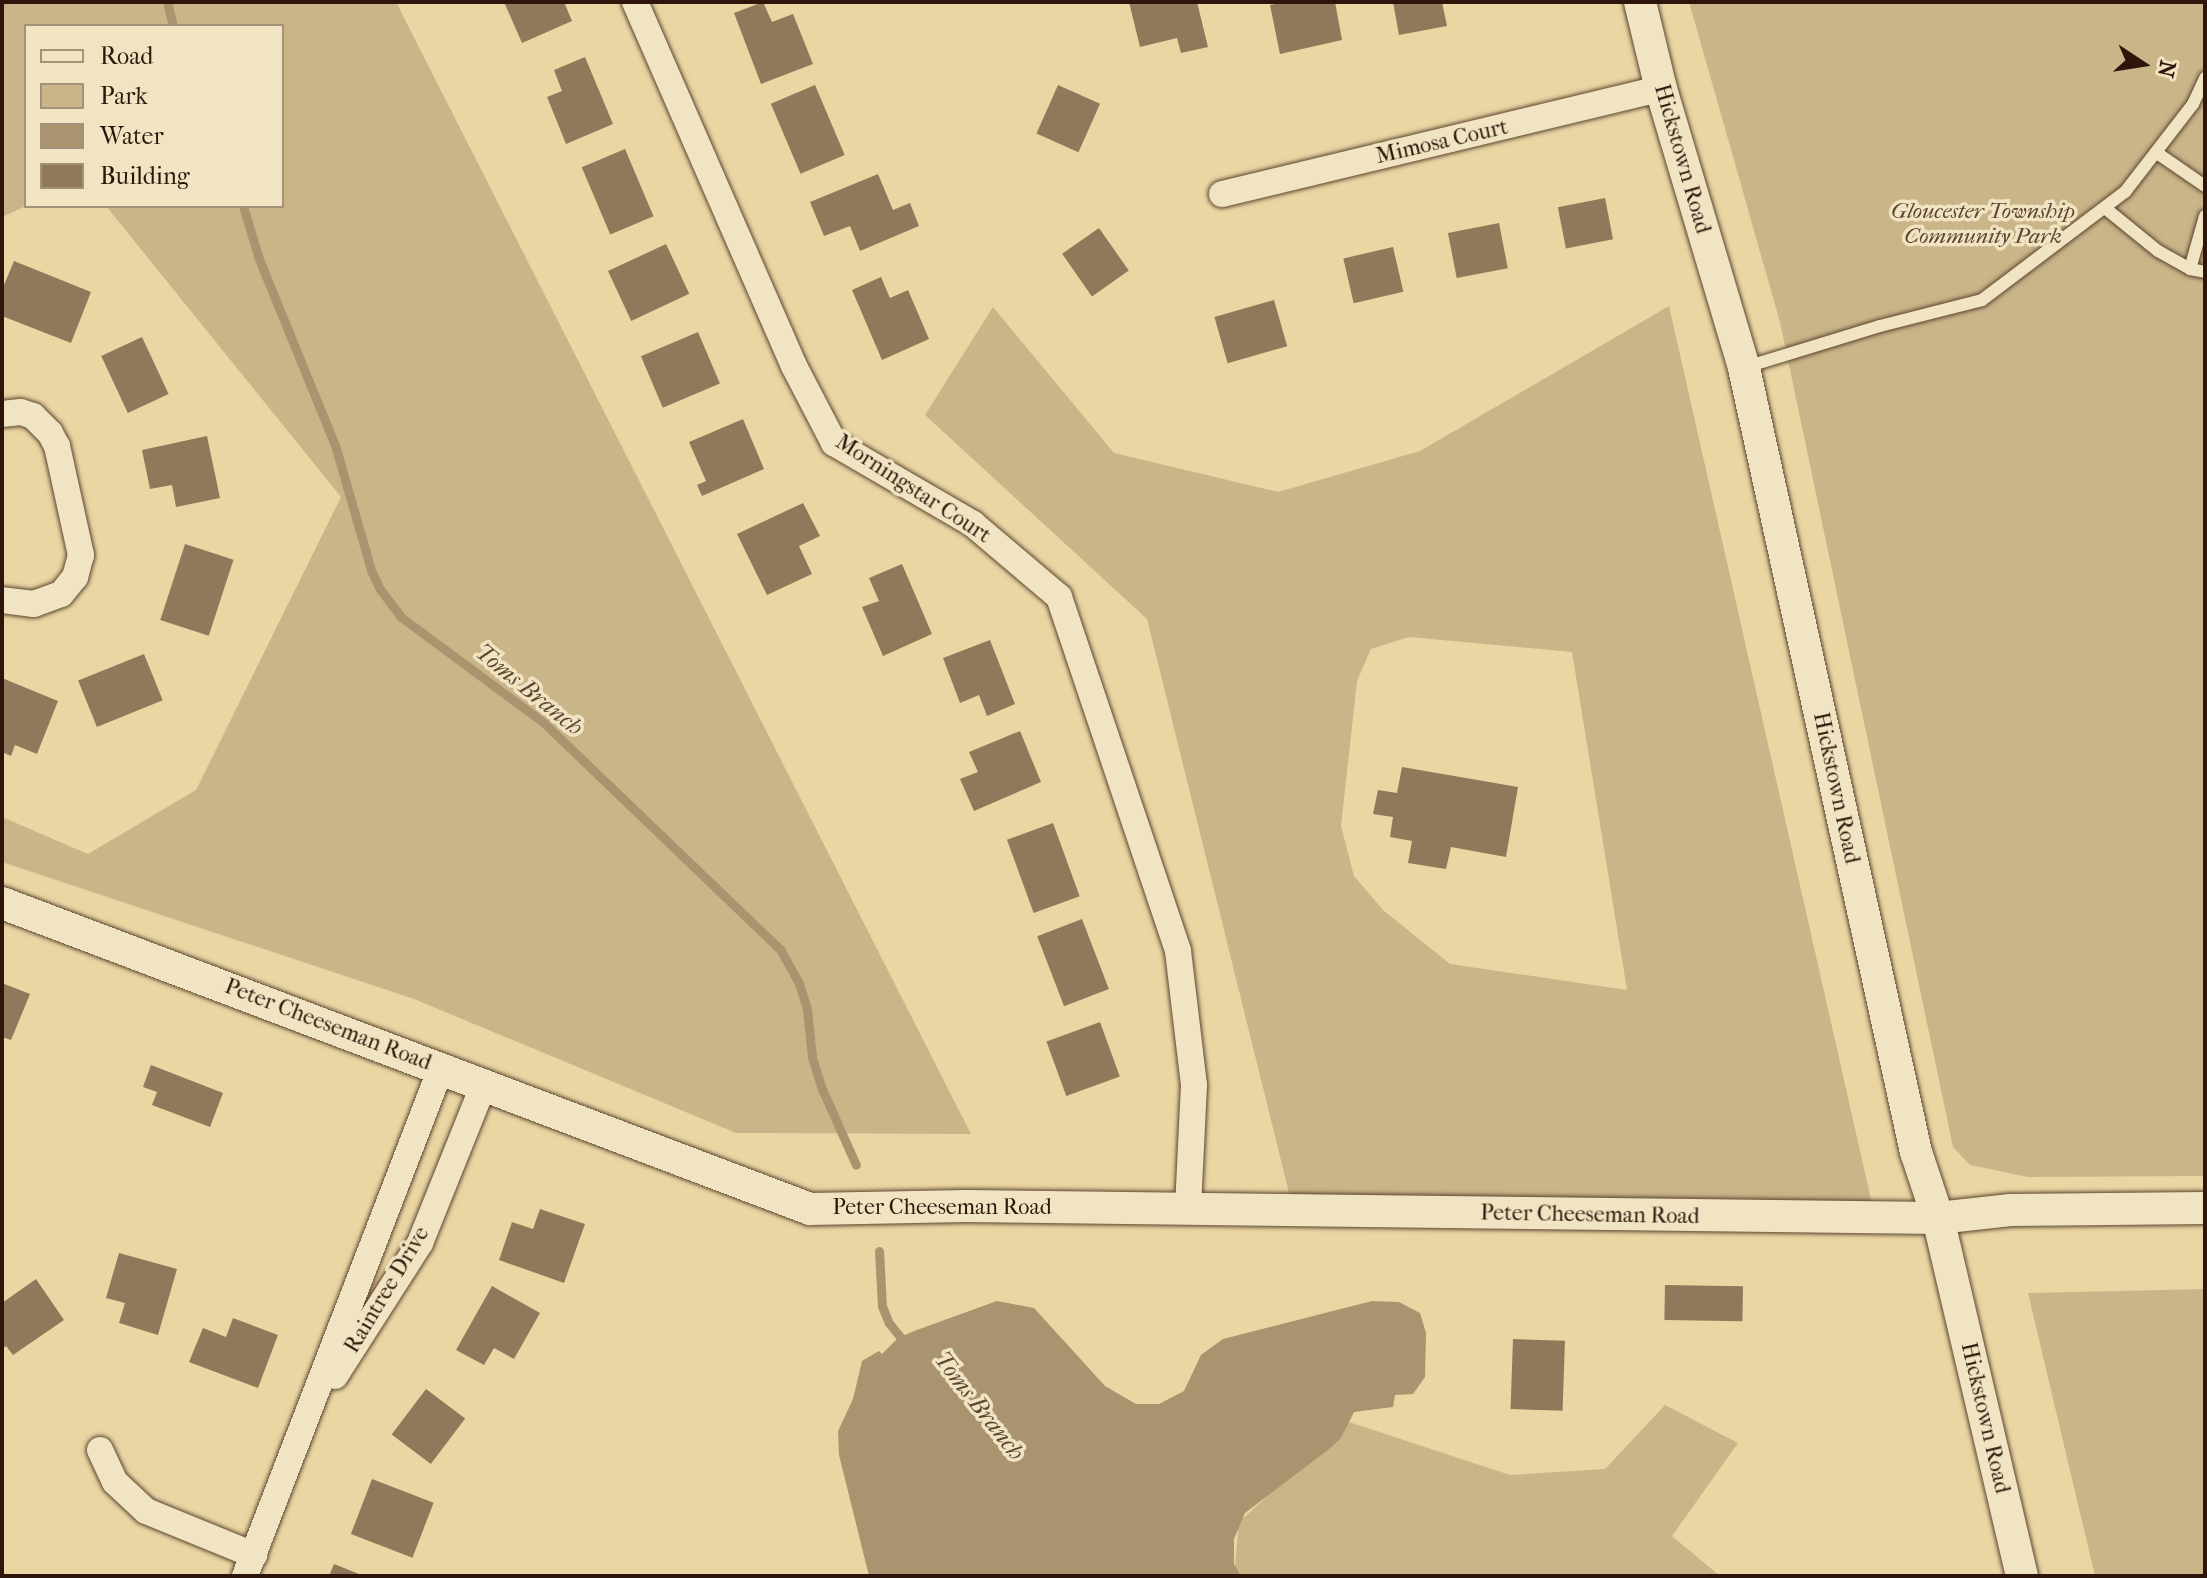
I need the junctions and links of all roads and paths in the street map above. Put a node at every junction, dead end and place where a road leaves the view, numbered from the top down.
1 (635, 2) edge
2 (1640, 2) edge
3 (2205, 78) edge
4 (1661, 89) junction
5 (2157, 153) junction
6 (2205, 186) edge
7 (1222, 194) dead end
8 (2105, 208) junction
9 (2205, 216) edge
10 (2190, 269) junction
11 (2205, 272) edge
12 (1744, 368) junction
13 (2, 414) edge
14 (2, 600) edge
15 (2, 903) edge
16 (441, 1068) junction
17 (484, 1084) junction
18 (2205, 1208) edge
19 (1188, 1209) junction
20 (1938, 1218) junction
21 (296, 1445) junction
22 (100, 1450) dead end
23 (250, 1565) edge
24 (2022, 1576) edge

1 - 19 street, Morningstar Court
2 - 4 street, Hickstown Road
3 - 5 lane
4 - 7 street, Mimosa Court
4 - 12 street, Hickstown Road
5 - 6 lane
5 - 8 lane
8 - 10 lane
8 - 12 lane
9 - 10 lane
10 - 11 lane
12 - 20 street, Hickstown Road
13 - 14 street
15 - 16 street, Peter Cheeseman Road
16 - 17 street, Peter Cheeseman Road
16 - 21 street, Raintree Drive
17 - 19 street, Peter Cheeseman Road
17 - 21 street, Raintree Drive
18 - 20 street, Peter Cheeseman Road
19 - 20 street, Peter Cheeseman Road
20 - 24 street, Hickstown Road
21 - 23 street, Raintree Drive
22 - 23 street

